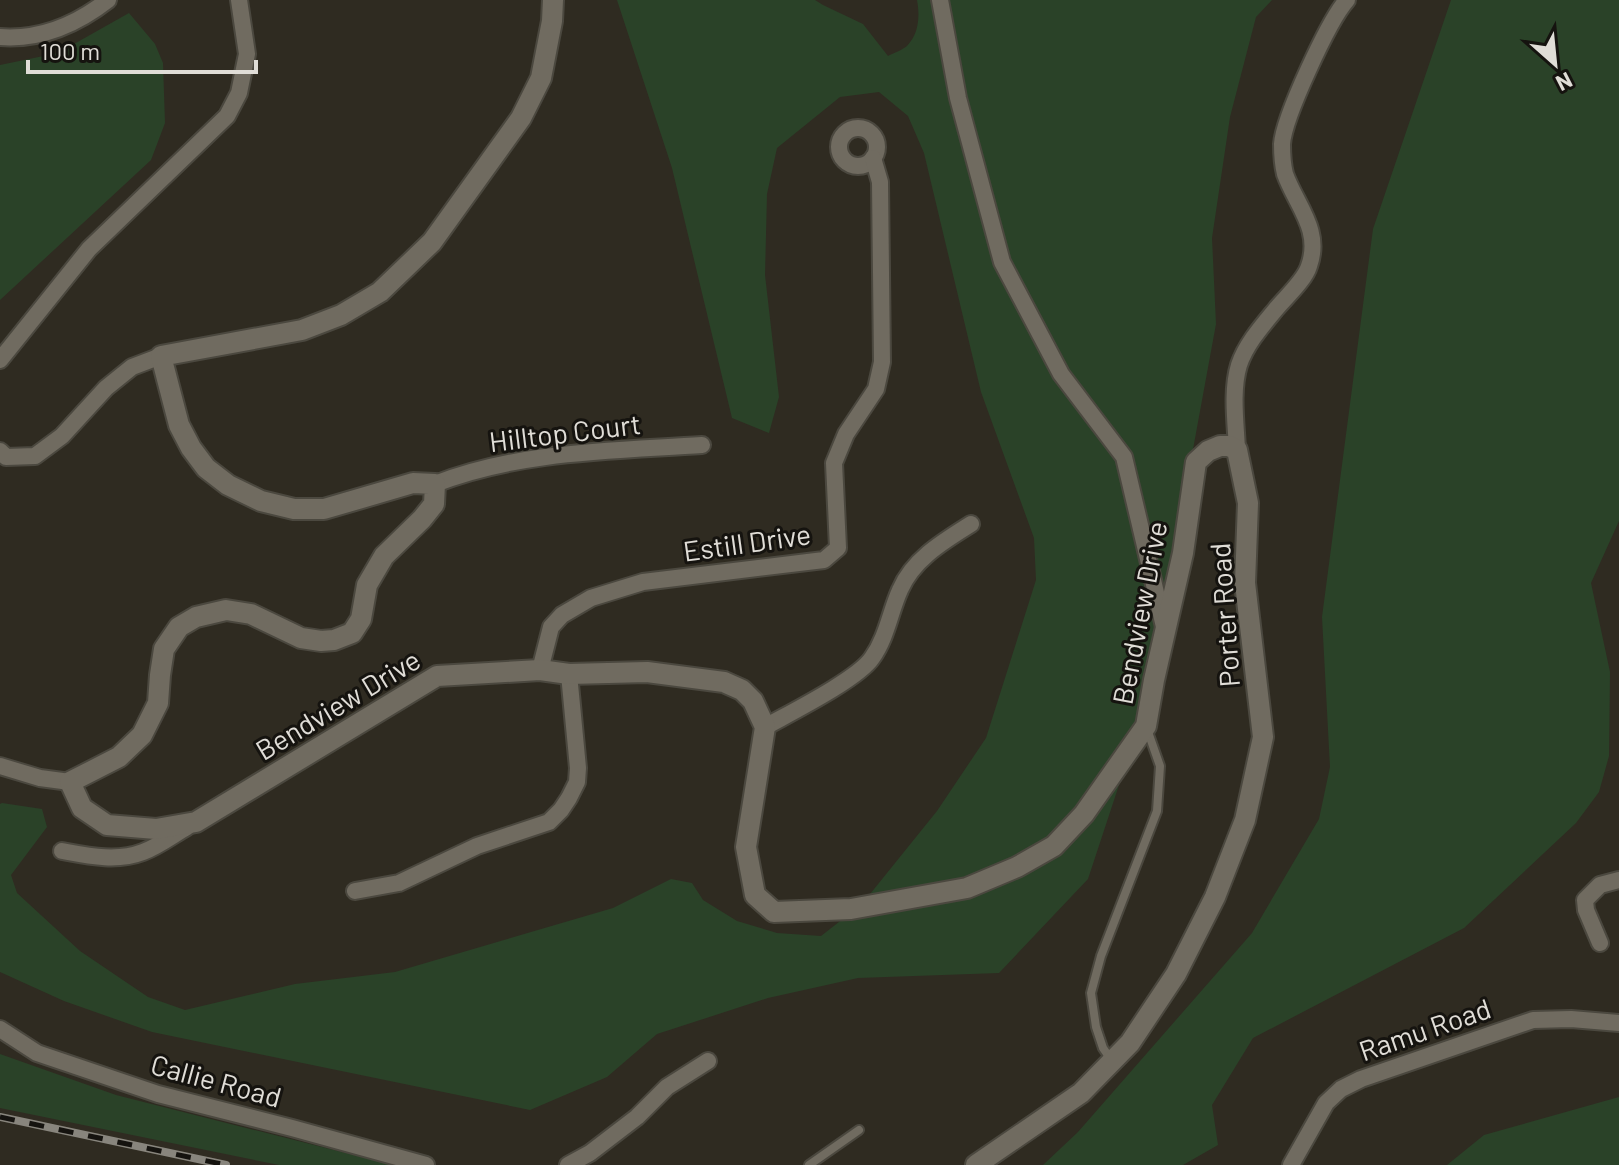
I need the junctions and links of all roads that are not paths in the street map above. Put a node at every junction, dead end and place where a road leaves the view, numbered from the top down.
1 (108, 0) edge
2 (239, 0) edge
3 (553, 0) edge
4 (940, 0) edge
5 (1347, 0) edge
6 (0, 37) edge
7 (873, 158) dead end
8 (161, 356) junction
9 (0, 360) edge
10 (702, 445) dead end
11 (1237, 450) junction
12 (0, 451) edge
13 (435, 484) junction
14 (971, 524) dead end
15 (1165, 634) junction
16 (540, 670) junction
17 (569, 674) junction
18 (1146, 726) junction
19 (765, 727) junction
20 (0, 766) edge
21 (70, 782) junction
22 (196, 822) junction
23 (62, 851) dead end
24 (1619, 880) edge
25 (355, 891) dead end
26 (1600, 943) dead end
27 (1619, 1023) edge
28 (0, 1029) edge
29 (708, 1061) dead end
30 (1112, 1061) junction
31 (859, 1130) dead end
32 (426, 1165) edge
33 (568, 1165) edge
34 (809, 1165) edge
35 (976, 1165) edge
36 (1291, 1165) edge

1 - 6 street
2 - 9 street
3 - 8 street
4 - 15 street
5 - 11 street, Porter Road
7 - 16 street, Estill Drive
8 - 12 street
8 - 13 street
10 - 13 street, Hilltop Court
11 - 15 street, Bendview Drive
11 - 30 street, Porter Road
13 - 21 street, Bendview Drive
14 - 19 street
15 - 18 street, Bendview Drive
16 - 17 street, Bendview Drive
16 - 22 street, Bendview Drive
17 - 19 street, Bendview Drive
17 - 25 street
18 - 19 street, Bendview Drive
18 - 30 lane
20 - 21 street
21 - 22 street, Bendview Drive
22 - 23 street
24 - 26 street
27 - 36 street, Ramu Road
28 - 32 street, Callie Road
29 - 33 street
30 - 35 street, Porter Road
31 - 34 lane

